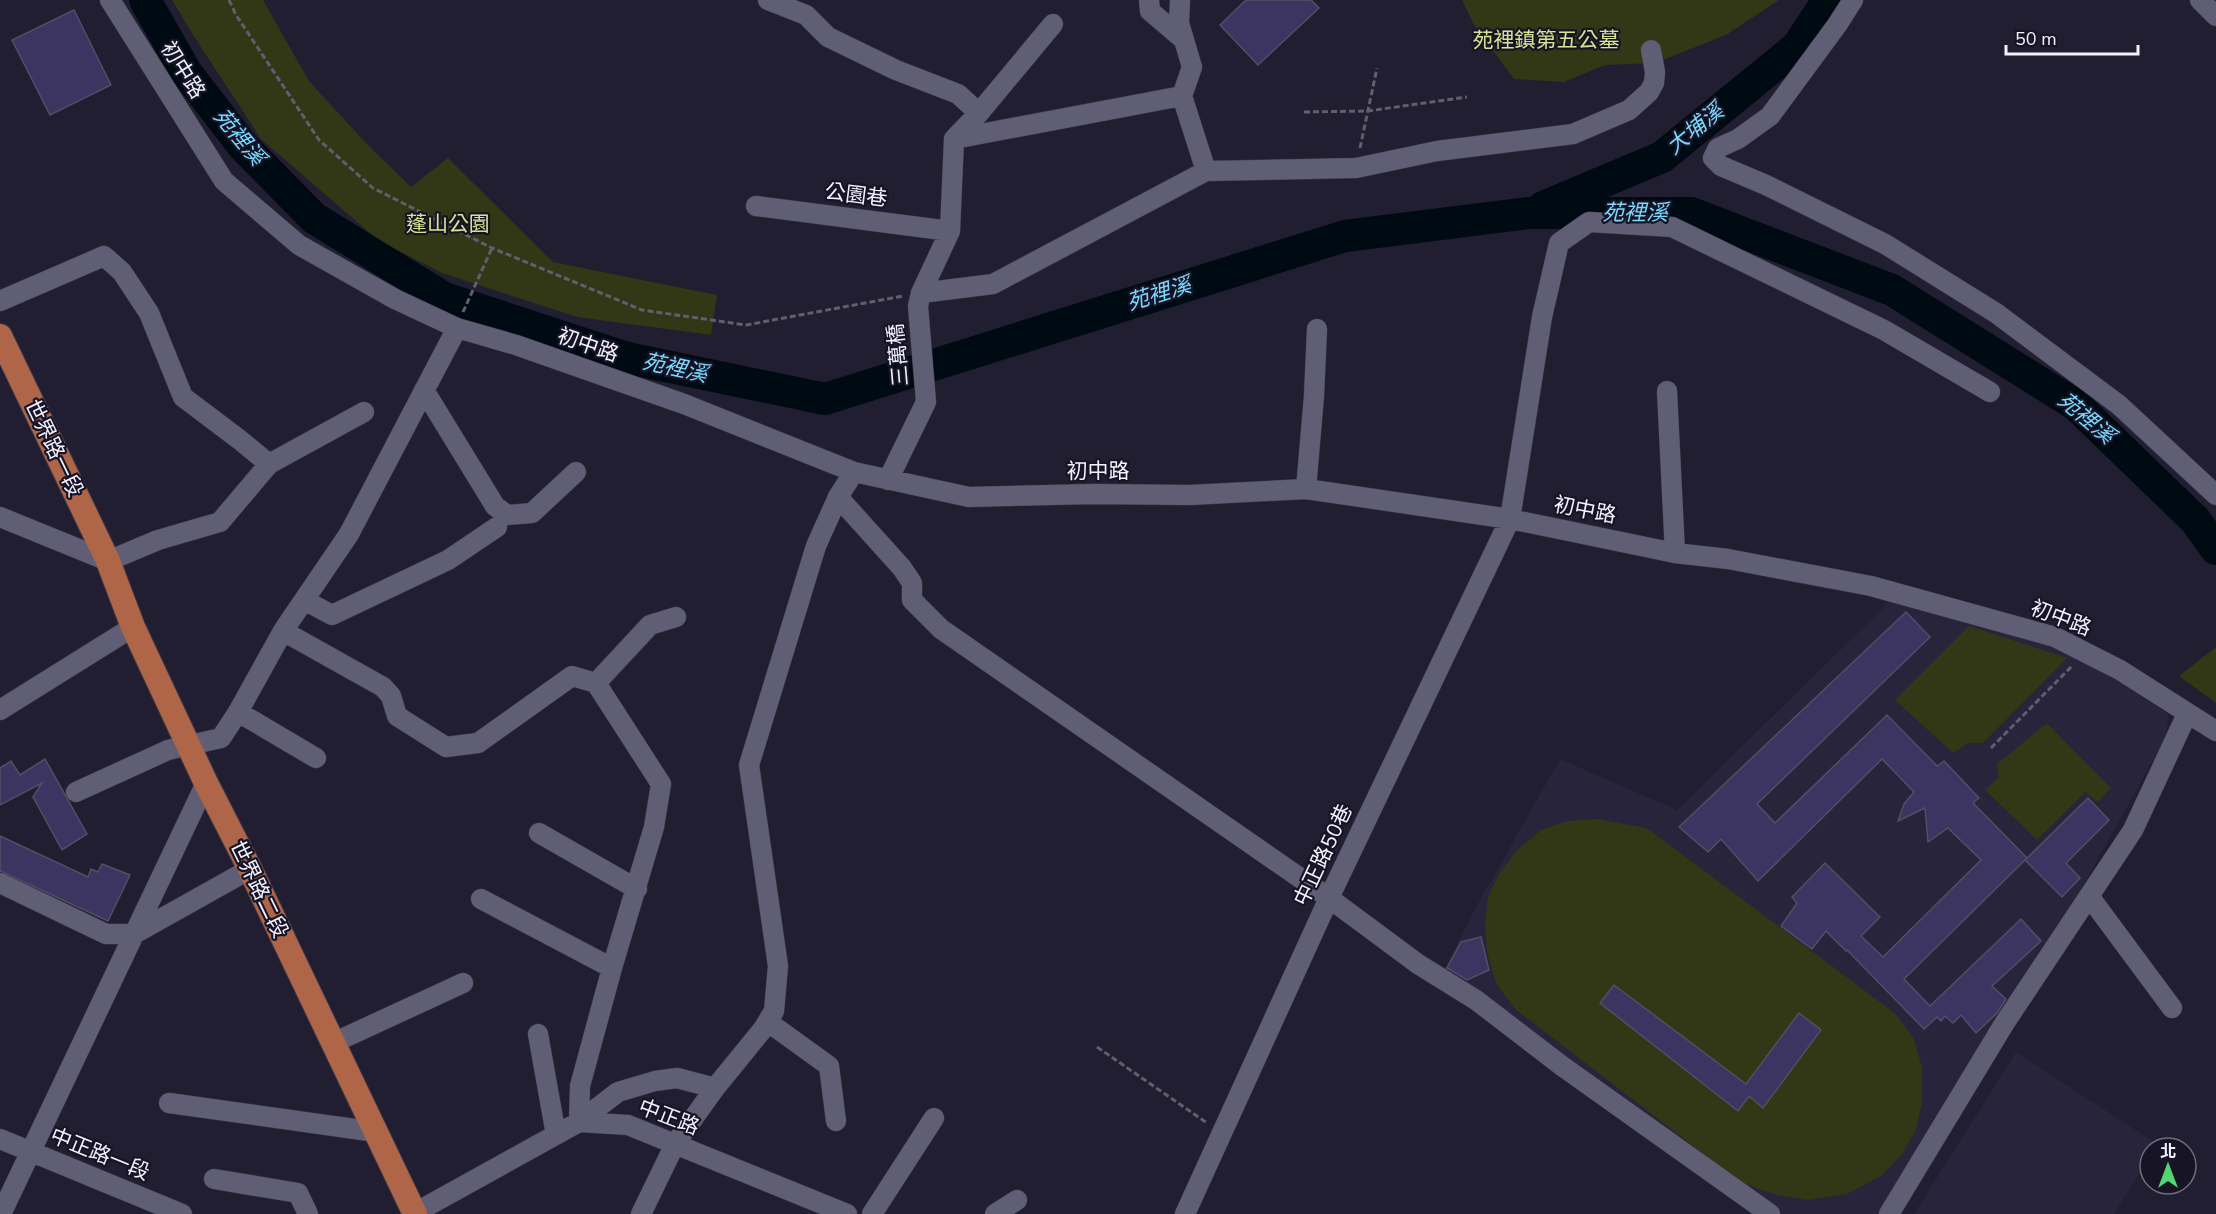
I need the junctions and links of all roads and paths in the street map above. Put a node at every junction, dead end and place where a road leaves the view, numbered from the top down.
1 (110, 0) edge
2 (229, 0) edge
3 (768, 0) edge
4 (1149, 0) edge
5 (1180, 0) edge
6 (1853, 0) edge
7 (2200, 0) edge
8 (2216, 16) edge
9 (1053, 24) dead end
10 (1184, 40) junction
11 (1652, 50) dead end
12 (1377, 68) dead end
13 (1182, 96) junction
14 (1467, 97) dead end
15 (1368, 111) junction
16 (1304, 112) dead end
17 (979, 113) junction
18 (954, 140) junction
19 (1356, 168) junction
20 (1206, 171) junction
21 (756, 206) dead end
22 (950, 231) junction
23 (492, 248) junction
24 (919, 299) junction
25 (0, 301) edge
26 (457, 328) junction
27 (1317, 329) dead end
28 (0, 336) edge
29 (424, 390) junction
30 (1666, 391) dead end
31 (1990, 393) dead end
32 (364, 412) dead end
33 (268, 465) junction
34 (576, 472) dead end
35 (854, 472) junction
36 (888, 480) junction
37 (1306, 489) junction
38 (2216, 495) edge
39 (838, 497) junction
40 (0, 517) edge
41 (1510, 519) junction
42 (498, 527) dead end
43 (1675, 553) junction
44 (108, 561) junction
45 (304, 600) junction
46 (676, 617) dead end
47 (133, 627) junction
48 (282, 631) junction
49 (2085, 652) junction
50 (596, 683) junction
51 (0, 710) edge
52 (238, 712) junction
53 (2187, 714) junction
54 (2216, 731) edge
55 (189, 745) junction
56 (1991, 747) dead end
57 (316, 758) dead end
58 (206, 783) junction
59 (76, 792) dead end
60 (539, 833) dead end
61 (250, 869) junction
62 (0, 883) edge
63 (637, 890) junction
64 (2090, 896) junction
65 (1329, 898) junction
66 (481, 899) dead end
67 (134, 934) junction
68 (612, 968) junction
69 (462, 983) dead end
70 (2172, 1008) dead end
71 (768, 1022) junction
72 (538, 1034) dead end
73 (333, 1043) junction
74 (1097, 1047) dead end
75 (715, 1088) junction
76 (170, 1102) dead end
77 (934, 1118) dead end
78 (836, 1121) dead end
79 (579, 1122) junction
80 (376, 1132) junction
81 (1222, 1133) junction
82 (556, 1135) junction
83 (0, 1139) edge
84 (675, 1144) junction
85 (30, 1151) junction
86 (214, 1179) dead end
87 (1017, 1200) dead end
88 (1, 1214) edge
89 (182, 1214) edge
90 (308, 1214) edge
91 (414, 1214) edge
92 (641, 1214) edge
93 (847, 1214) edge
94 (872, 1214) edge
95 (995, 1214) edge
96 (1185, 1214) edge
97 (1770, 1214) edge
98 (1889, 1214) edge

1 - 26 street, 初中路
2 - 23 path
3 - 17 street
4 - 10 street
5 - 10 street
6 - 38 street
7 - 8 street
9 - 17 street
10 - 13 street
11 - 19 street
12 - 15 path
13 - 18 street
13 - 20 street
14 - 15 path
15 - 16 path
15 - 19 path
17 - 18 street
18 - 22 street
19 - 20 street
20 - 24 street
21 - 22 street, 公園巷
22 - 24 street
23 - 24 path
23 - 26 path
24 - 36 street, 三萬橋
25 - 33 street
26 - 29 street
26 - 35 street, 初中路
27 - 37 street
28 - 44 main road, 世界路一段
29 - 34 street
29 - 45 street
30 - 43 street
31 - 41 street, 中正路50巷
32 - 33 street
33 - 44 street
35 - 36 street, 初中路
35 - 39 street
36 - 37 street, 初中路
37 - 41 street, 初中路
39 - 65 street
39 - 71 street
40 - 44 street
41 - 43 street, 初中路
41 - 65 street, 中正路50巷
42 - 45 street
43 - 49 street, 初中路
44 - 47 main road, 世界路二段
45 - 48 street
46 - 50 street
47 - 51 street
47 - 55 main road, 世界路二段
48 - 50 street
48 - 52 street
49 - 53 street, 初中路
49 - 56 path
50 - 63 street
52 - 55 street
52 - 57 street
53 - 54 street, 初中路
53 - 64 street
55 - 58 main road, 世界路二段
55 - 59 street
58 - 61 main road, 世界路二段
58 - 67 street
60 - 63 street
61 - 67 street
61 - 73 main road, 世界路二段
62 - 67 street
63 - 68 street
64 - 70 street
64 - 98 street
65 - 81 street, 中正路50巷
65 - 97 street
66 - 68 street
67 - 85 street
68 - 79 street
69 - 73 street
71 - 75 street
71 - 78 street
72 - 82 street
73 - 80 main road, 世界路二段
74 - 81 path
75 - 79 street
75 - 84 street
76 - 80 street
77 - 94 street
79 - 82 street
79 - 84 street, 中正路
80 - 91 main road, 世界路二段
81 - 96 street, 中正路50巷
82 - 91 street
83 - 85 street, 中正路一段
84 - 92 street
84 - 93 street, 中正路
85 - 88 street
85 - 89 street, 中正路一段
86 - 90 street
87 - 95 street

